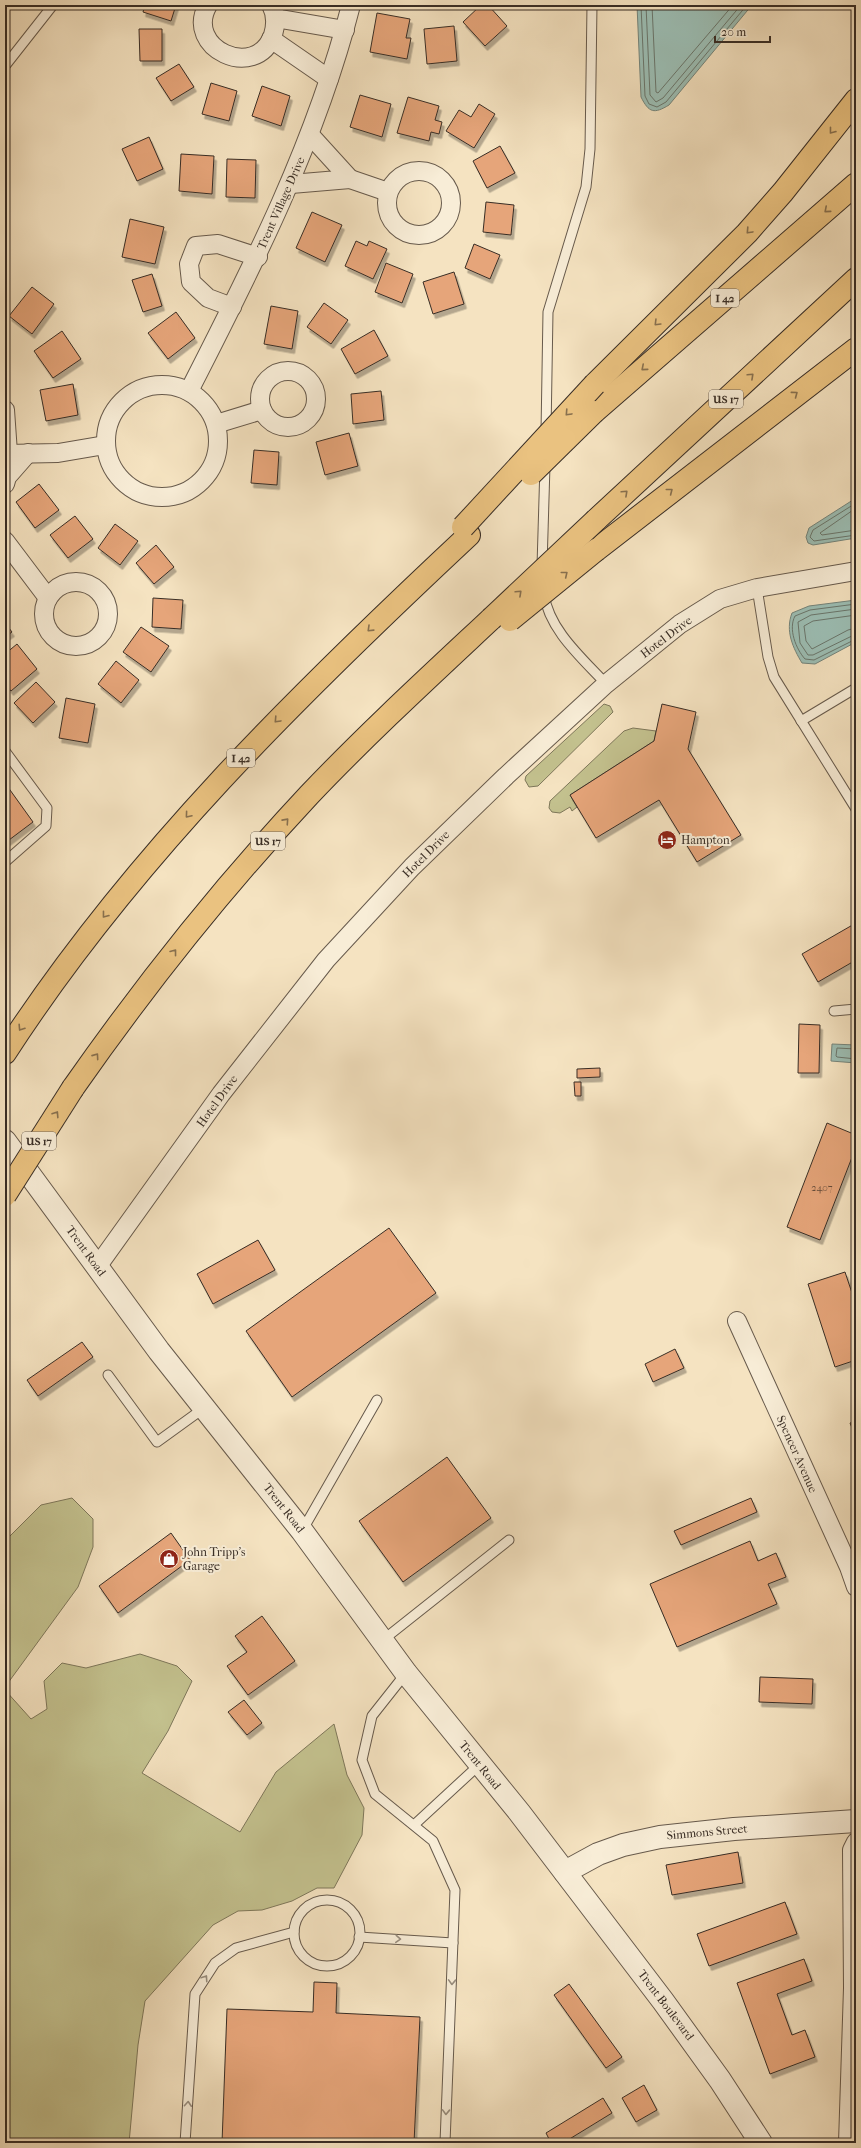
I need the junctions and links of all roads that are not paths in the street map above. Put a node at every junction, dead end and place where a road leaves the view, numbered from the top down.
1 (53, 5) edge
2 (208, 5) edge
3 (351, 5) edge
4 (592, 5) edge
5 (273, 12) edge
6 (345, 30) junction
7 (271, 39) junction
8 (5, 66) edge
9 (329, 79) junction
10 (856, 100) edge
11 (310, 135) junction
12 (350, 179) junction
13 (291, 184) junction
14 (856, 184) edge
15 (388, 192) dead end
16 (258, 257) junction
17 (856, 279) edge
18 (232, 308) junction
19 (856, 349) edge
20 (189, 391) junction
21 (5, 410) edge
22 (262, 410) dead end
23 (216, 424) junction
24 (105, 444) junction
25 (7, 453) edge
26 (28, 453) junction
27 (5, 484) edge
28 (466, 531) junction
29 (5, 541) edge
30 (856, 571) edge
31 (757, 588) junction
32 (48, 598) dead end
33 (491, 627) junction
34 (606, 684) junction
35 (856, 688) edge
36 (801, 721) junction
37 (5, 751) edge
38 (856, 809) edge
39 (5, 862) edge
40 (856, 1009) edge
41 (834, 1011) dead end
42 (5, 1053) edge
43 (5, 1141) edge
44 (5, 1195) edge
45 (97, 1267) junction
46 (737, 1321) dead end
47 (108, 1375) dead end
48 (377, 1400) dead end
49 (204, 1408) junction
50 (302, 1531) junction
51 (509, 1540) dead end
52 (856, 1586) edge
53 (383, 1640) junction
54 (406, 1673) junction
55 (479, 1765) junction
56 (856, 1821) edge
57 (414, 1825) junction
58 (856, 1842) edge
59 (565, 1872) junction
60 (294, 1932) junction
61 (359, 1937) junction
62 (453, 1943) junction
63 (186, 2143) edge
64 (445, 2143) edge
65 (761, 2143) edge
66 (848, 2143) edge

1 - 8 lane
2 - 7 street
3 - 6 street, Trent Village Drive
4 - 34 lane
5 - 6 street
5 - 7 street
6 - 9 street, Trent Village Drive
7 - 9 street
9 - 11 street, Trent Village Drive
10 -> 28 highway, bridge
11 - 12 street
11 - 13 street, Trent Village Drive
12 - 13 street
12 - 15 street
13 - 16 street, Trent Village Drive
14 -> 28 highway, I 42, bridge
16 - 18 street, Trent Village Drive
16 - 18 street
33 -> 17 highway, US 17, bridge
18 - 20 street, Trent Village Drive
33 -> 19 highway, bridge
20 - 23 street
20 - 24 street
21 - 25 street
22 - 23 street
23 - 24 street
24 - 26 street
25 - 26 street
26 - 27 street
28 -> 42 highway, I 42
29 - 32 street
30 - 31 street, Hotel Drive
31 - 34 street, Hotel Drive
31 - 36 lane
44 -> 33 highway, US 17, bridge
34 - 45 street, Hotel Drive
35 - 36 lane
36 - 38 lane
37 - 39 lane
40 - 41 lane
43 - 45 street, Trent Road
45 - 49 street, Trent Road
46 - 52 street, Spencer Avenue
47 - 49 lane
48 - 50 lane
49 - 50 street, Trent Road
50 - 53 street, Trent Road
51 - 53 lane
53 - 54 street, Trent Road
54 - 55 street, Trent Road
54 - 57 lane
55 - 57 lane
55 - 59 street, Trent Road
56 - 59 street, Simmons Street
57 - 62 lane
58 - 66 street
59 - 65 street, Trent Boulevard
60 - 61 lane
60 - 61 lane
63 -> 60 lane
61 -> 62 lane
62 -> 64 lane

